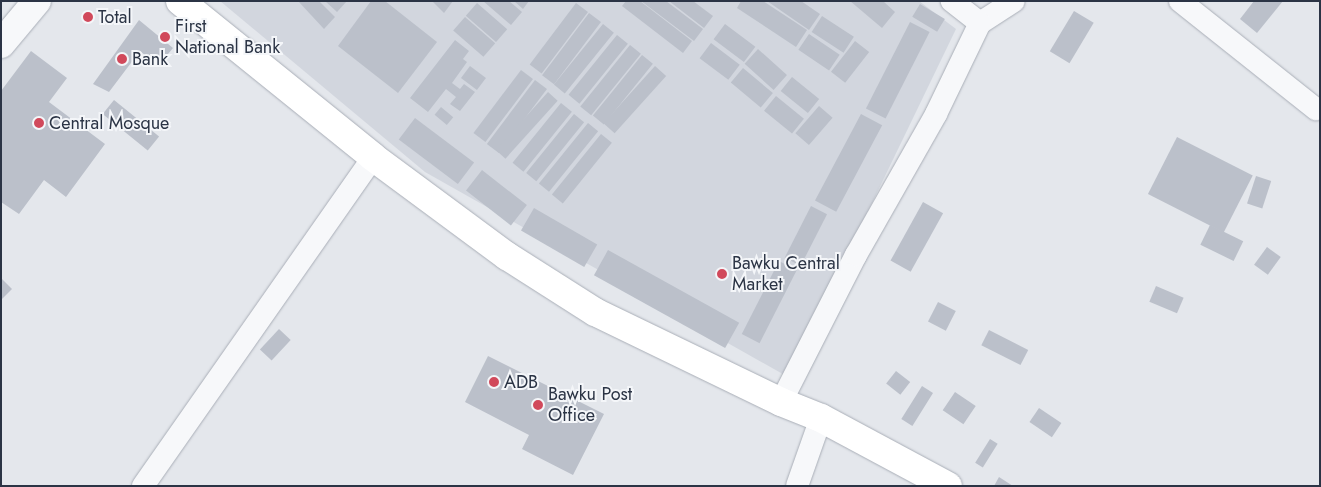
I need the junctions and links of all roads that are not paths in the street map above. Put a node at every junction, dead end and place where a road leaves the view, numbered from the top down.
1 (37, 1) edge
2 (180, 1) edge
3 (952, 1) edge
4 (1014, 1) edge
5 (1180, 1) edge
6 (980, 23) junction
7 (1, 44) edge
8 (1316, 109) dead end
9 (373, 157) junction
10 (781, 402) junction
11 (821, 418) junction
12 (143, 486) edge
13 (797, 486) edge
14 (948, 486) edge

1 - 7 street
2 - 9 highway
3 - 6 street
4 - 6 street
5 - 8 street
6 - 10 street
9 - 10 highway
9 - 12 street
10 - 11 highway
11 - 13 street
11 - 14 highway

